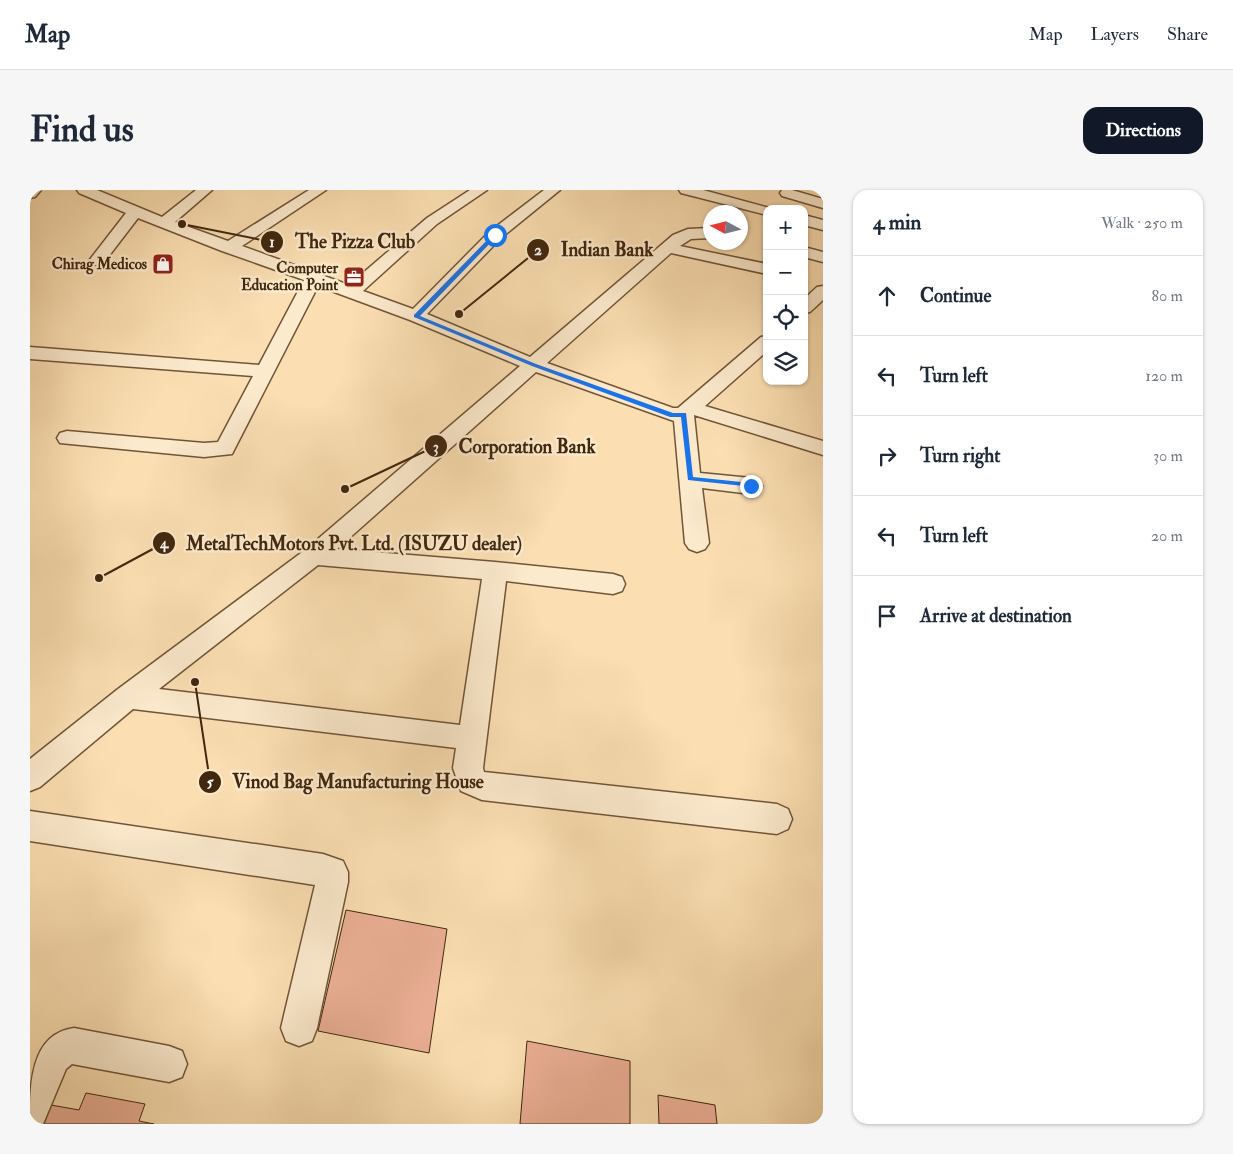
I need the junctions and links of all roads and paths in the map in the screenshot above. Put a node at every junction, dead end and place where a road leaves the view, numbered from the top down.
1 (34, 190) edge
2 (84, 190) edge
3 (205, 190) edge
4 (320, 190) edge
5 (480, 190) edge
6 (553, 190) edge
7 (686, 190) edge
8 (787, 193) dead end
9 (30, 194) edge
10 (729, 201) edge
11 (823, 204) edge
12 (763, 210) edge
13 (135, 212) junction
14 (808, 221) edge
15 (164, 223) junction
16 (823, 225) edge
17 (703, 234) edge
18 (228, 248) junction
19 (668, 248) junction
20 (808, 253) edge
21 (823, 257) edge
22 (96, 262) dead end
23 (763, 268) edge
24 (314, 278) junction
25 (821, 288) edge
26 (352, 292) junction
27 (808, 303) edge
28 (416, 316) junction
29 (763, 344) edge
30 (30, 353) edge
31 (534, 365) junction
32 (264, 371) junction
33 (687, 411) junction
34 (68, 438) dead end
35 (823, 448) edge
36 (690, 479) junction
37 (751, 486) dead end
38 (697, 543) dead end
39 (313, 556) junction
40 (495, 571) junction
41 (613, 584) dead end
42 (128, 697) junction
43 (455, 736) dead end
44 (30, 777) edge
45 (777, 819) dead end
46 (30, 826) edge
47 (299, 1028) dead end
48 (169, 1064) dead end
49 (30, 1112) edge

1 - 9 street
2 - 13 street
3 - 15 street
4 - 18 street
5 - 26 street
6 - 28 street
7 - 10 street
8 - 11 street
10 - 12 street
13 - 15 street
13 - 22 street
14 - 16 street
15 - 18 street
17 - 19 street
18 - 24 street
19 - 23 street
19 - 31 street
20 - 21 street
24 - 26 street
24 - 32 street
25 - 27 street
26 - 28 street
28 - 31 street
29 - 33 street
30 - 32 street
31 - 33 street
31 - 39 street
32 - 34 street
33 - 35 street
33 - 36 street
36 - 37 street
36 - 38 street
39 - 40 street
39 - 42 street
40 - 41 street
40 - 45 street
42 - 43 street
42 - 44 street
46 - 47 street
48 - 49 street

